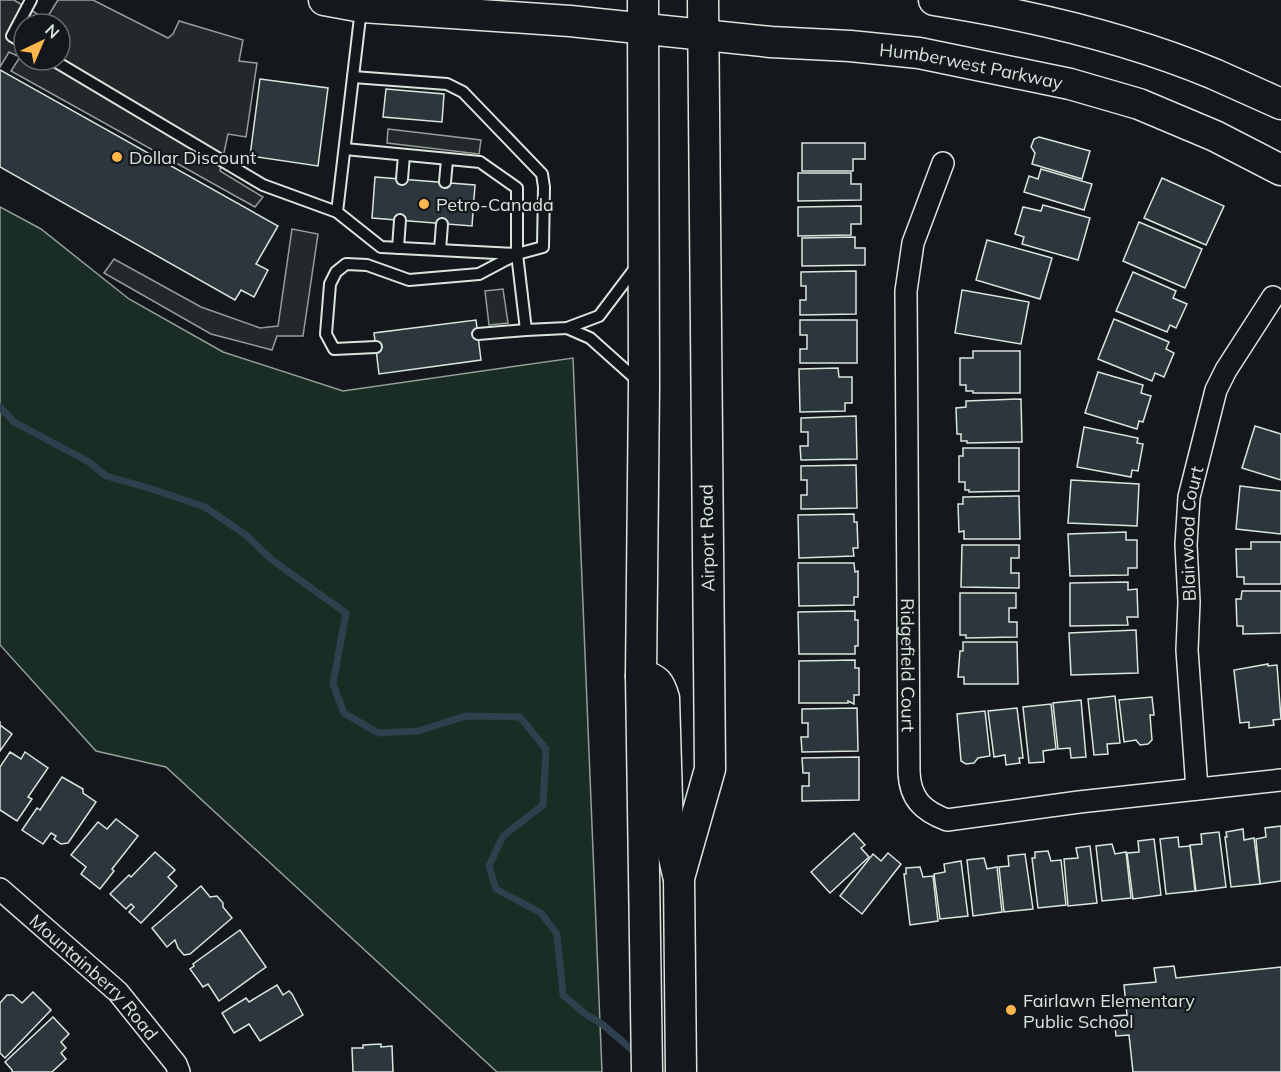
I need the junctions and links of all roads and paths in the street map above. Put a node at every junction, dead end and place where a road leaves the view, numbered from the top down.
1 (324, 0) edge
2 (703, 0) edge
3 (934, 0) edge
4 (362, 7) junction
5 (643, 14) edge
6 (703, 35) junction
7 (72, 71) edge
8 (353, 77) junction
9 (1281, 105) edge
10 (345, 149) junction
11 (404, 155) junction
12 (447, 160) junction
13 (943, 163) dead end
14 (1281, 170) edge
15 (402, 179) dead end
16 (445, 182) dead end
17 (337, 212) junction
18 (400, 220) dead end
19 (442, 224) dead end
20 (398, 248) junction
21 (440, 250) junction
22 (517, 254) junction
23 (644, 257) junction
24 (1273, 297) dead end
25 (567, 328) junction
26 (526, 330) junction
27 (478, 334) dead end
28 (376, 346) dead end
29 (644, 386) junction
30 (641, 676) junction
31 (1281, 780) edge
32 (1197, 789) junction
33 (679, 878) junction
34 (0, 889) edge
35 (647, 1061) edge
36 (180, 1072) edge
37 (681, 1072) edge

1 - 4 main road, Humberwest Parkway
2 - 6 main road, Airport Road
3 - 9 main road
4 - 5 main road, Humberwest Parkway
4 - 8 lane
5 - 6 main road, Humberwest Parkway
5 - 23 main road
6 - 14 main road, Humberwest Parkway
6 - 33 main road, Airport Road
7 - 17 lane
8 - 10 lane
8 - 22 lane
10 - 11 lane
10 - 17 lane
11 - 12 lane
11 - 15 lane
12 - 16 lane
12 - 22 lane
13 - 32 street, Ridgefield Court
17 - 20 lane
18 - 20 lane
19 - 21 lane
20 - 21 lane
21 - 22 lane
22 - 26 lane
22 - 28 lane
23 - 25 lane
23 - 29 main road
24 - 32 street, Blairwood Court
25 - 26 lane
25 - 29 lane
26 - 27 lane
29 - 30 main road
30 - 33 main road
30 - 35 main road
31 - 32 street, Ridgefield Court
33 - 37 main road, Airport Road
34 - 36 street, Mountainberry Road

